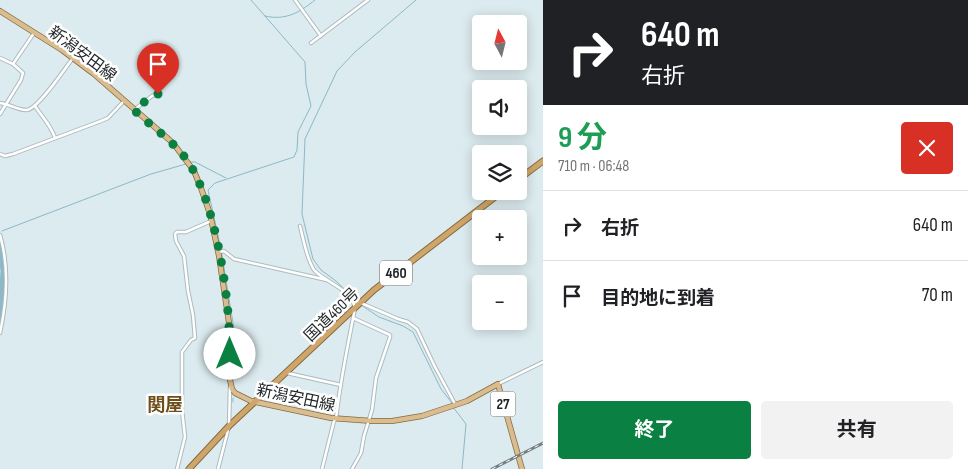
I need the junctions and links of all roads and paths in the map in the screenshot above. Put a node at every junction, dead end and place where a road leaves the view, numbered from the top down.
1 (295, 0) edge
2 (368, 0) edge
3 (0, 11) edge
4 (34, 33) junction
5 (321, 36) junction
6 (311, 43) dead end
7 (0, 58) edge
8 (73, 58) junction
9 (12, 64) junction
10 (158, 94) dead end
11 (124, 100) junction
12 (0, 102) edge
13 (6, 103) junction
14 (35, 106) junction
15 (134, 110) junction
16 (0, 114) edge
17 (55, 138) junction
18 (0, 154) edge
19 (543, 161) edge
20 (527, 173) edge
21 (491, 200) edge
22 (211, 221) junction
23 (300, 226) dead end
24 (0, 235) edge
25 (219, 252) junction
26 (329, 280) junction
27 (358, 306) junction
28 (354, 318) junction
29 (0, 333) edge
30 (543, 362) edge
31 (287, 373) junction
32 (498, 384) junction
33 (230, 385) junction
34 (340, 385) junction
35 (257, 402) junction
36 (456, 405) junction
37 (336, 419) junction
38 (369, 421) junction
39 (229, 426) junction
40 (178, 469) edge
41 (189, 469) edge
42 (218, 469) edge
43 (322, 469) edge
44 (352, 469) edge
45 (522, 469) edge

1 - 5 street
2 - 5 street
3 - 4 main road, 新潟安田線
4 - 8 main road, 新潟安田線
4 - 9 street
5 - 6 street
7 - 9 street
8 - 11 main road, 新潟安田線
8 - 14 street
9 - 13 street
10 - 15 street
11 - 15 main road, 新潟安田線
11 - 17 street
12 - 13 street
13 - 14 street
13 - 16 street
14 - 17 street
15 - 22 main road, 新潟安田線
17 - 18 street
19 - 20 highway
21 - 27 highway, 国道460号 / 460
22 - 25 main road, 新潟安田線
22 - 40 street
23 - 26 street
24 - 29 street
25 - 26 street
25 - 33 main road, 新潟安田線
26 - 27 street
27 - 28 street
27 - 31 highway, 国道460号 / 460
27 - 36 street
28 - 34 street
28 - 38 street
30 - 32 street
31 - 34 street
31 - 35 highway, 国道460号 / 460
32 - 36 main road, 新潟安田線 / 27
32 - 45 main road, 27
33 - 35 main road, 新潟安田線 / 27
33 - 39 street
34 - 37 street
35 - 37 main road, 新潟安田線 / 27
35 - 39 highway, 国道460号 / 460
36 - 38 main road, 新潟安田線 / 27
37 - 38 main road, 新潟安田線 / 27
37 - 43 street
38 - 44 street
39 - 41 highway, 国道460号 / 460
39 - 42 street

